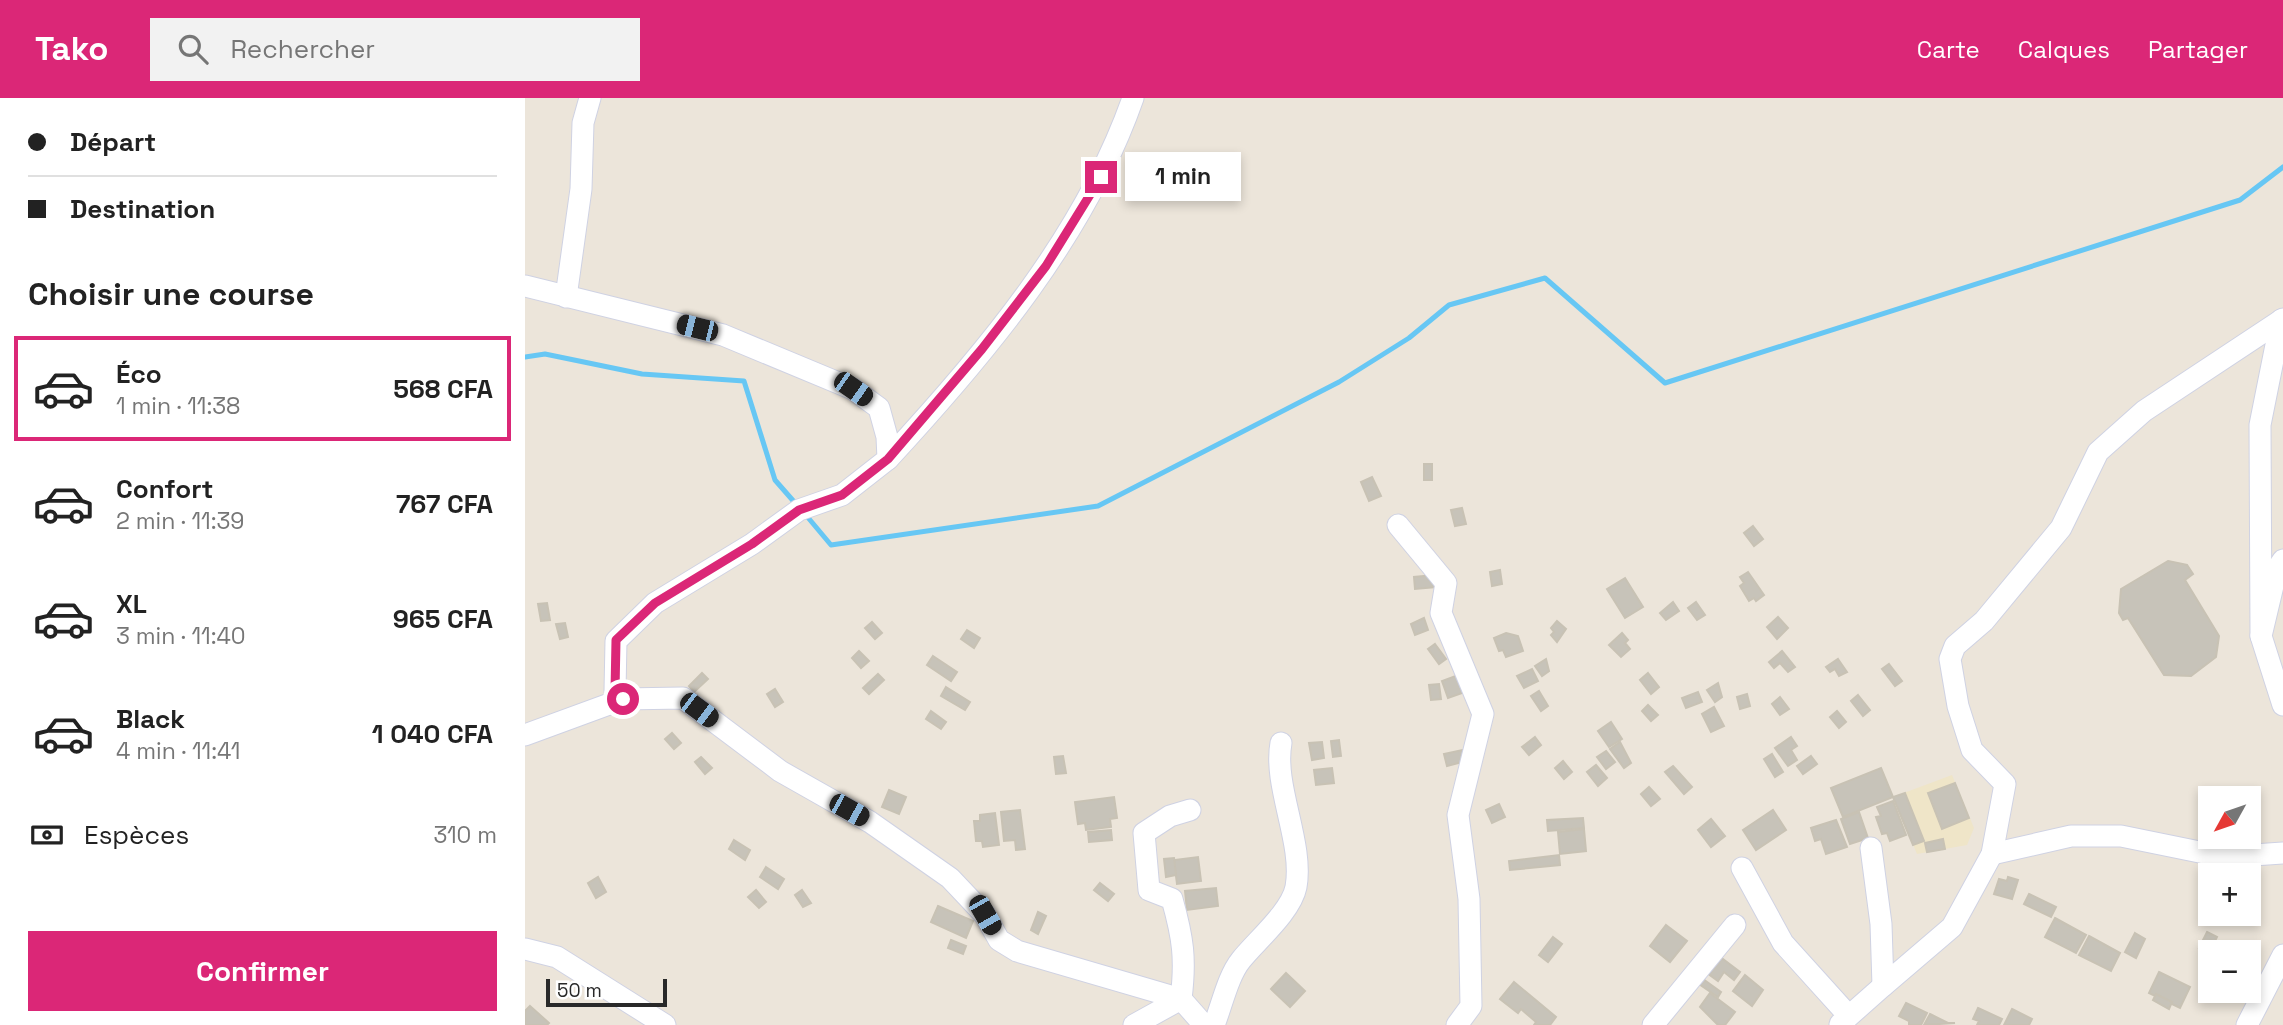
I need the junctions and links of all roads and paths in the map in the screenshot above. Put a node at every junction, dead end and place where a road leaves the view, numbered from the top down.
1 (590, 98) edge
2 (1133, 98) edge
3 (525, 286) edge
4 (566, 297) junction
5 (2282, 320) edge
6 (888, 459) junction
7 (1398, 526) dead end
8 (2283, 560) edge
9 (2261, 636) junction
10 (623, 699) junction
11 (2283, 705) edge
12 (525, 735) edge
13 (1281, 743) dead end
14 (1189, 810) dead end
15 (1871, 848) dead end
16 (2283, 853) edge
17 (1991, 854) junction
18 (1742, 868) dead end
19 (1735, 925) dead end
20 (525, 949) edge
21 (2283, 955) edge
22 (1883, 986) junction
23 (1181, 999) junction
24 (1843, 1020) edge
25 (665, 1025) edge
26 (1134, 1025) edge
27 (1204, 1025) edge
28 (1214, 1025) edge
29 (1457, 1025) edge
30 (1653, 1025) edge
31 (2247, 1025) edge

1 - 4 street
2 - 6 street
3 - 4 street
4 - 6 street
5 - 9 street
5 - 17 street
6 - 10 street
7 - 29 street
8 - 9 street
9 - 11 street
10 - 12 street
10 - 23 street
13 - 28 street
14 - 23 street
15 - 22 street
16 - 17 street
17 - 22 street
18 - 24 street
19 - 30 street
20 - 25 street
21 - 31 street
22 - 24 street
23 - 26 street
23 - 27 street

